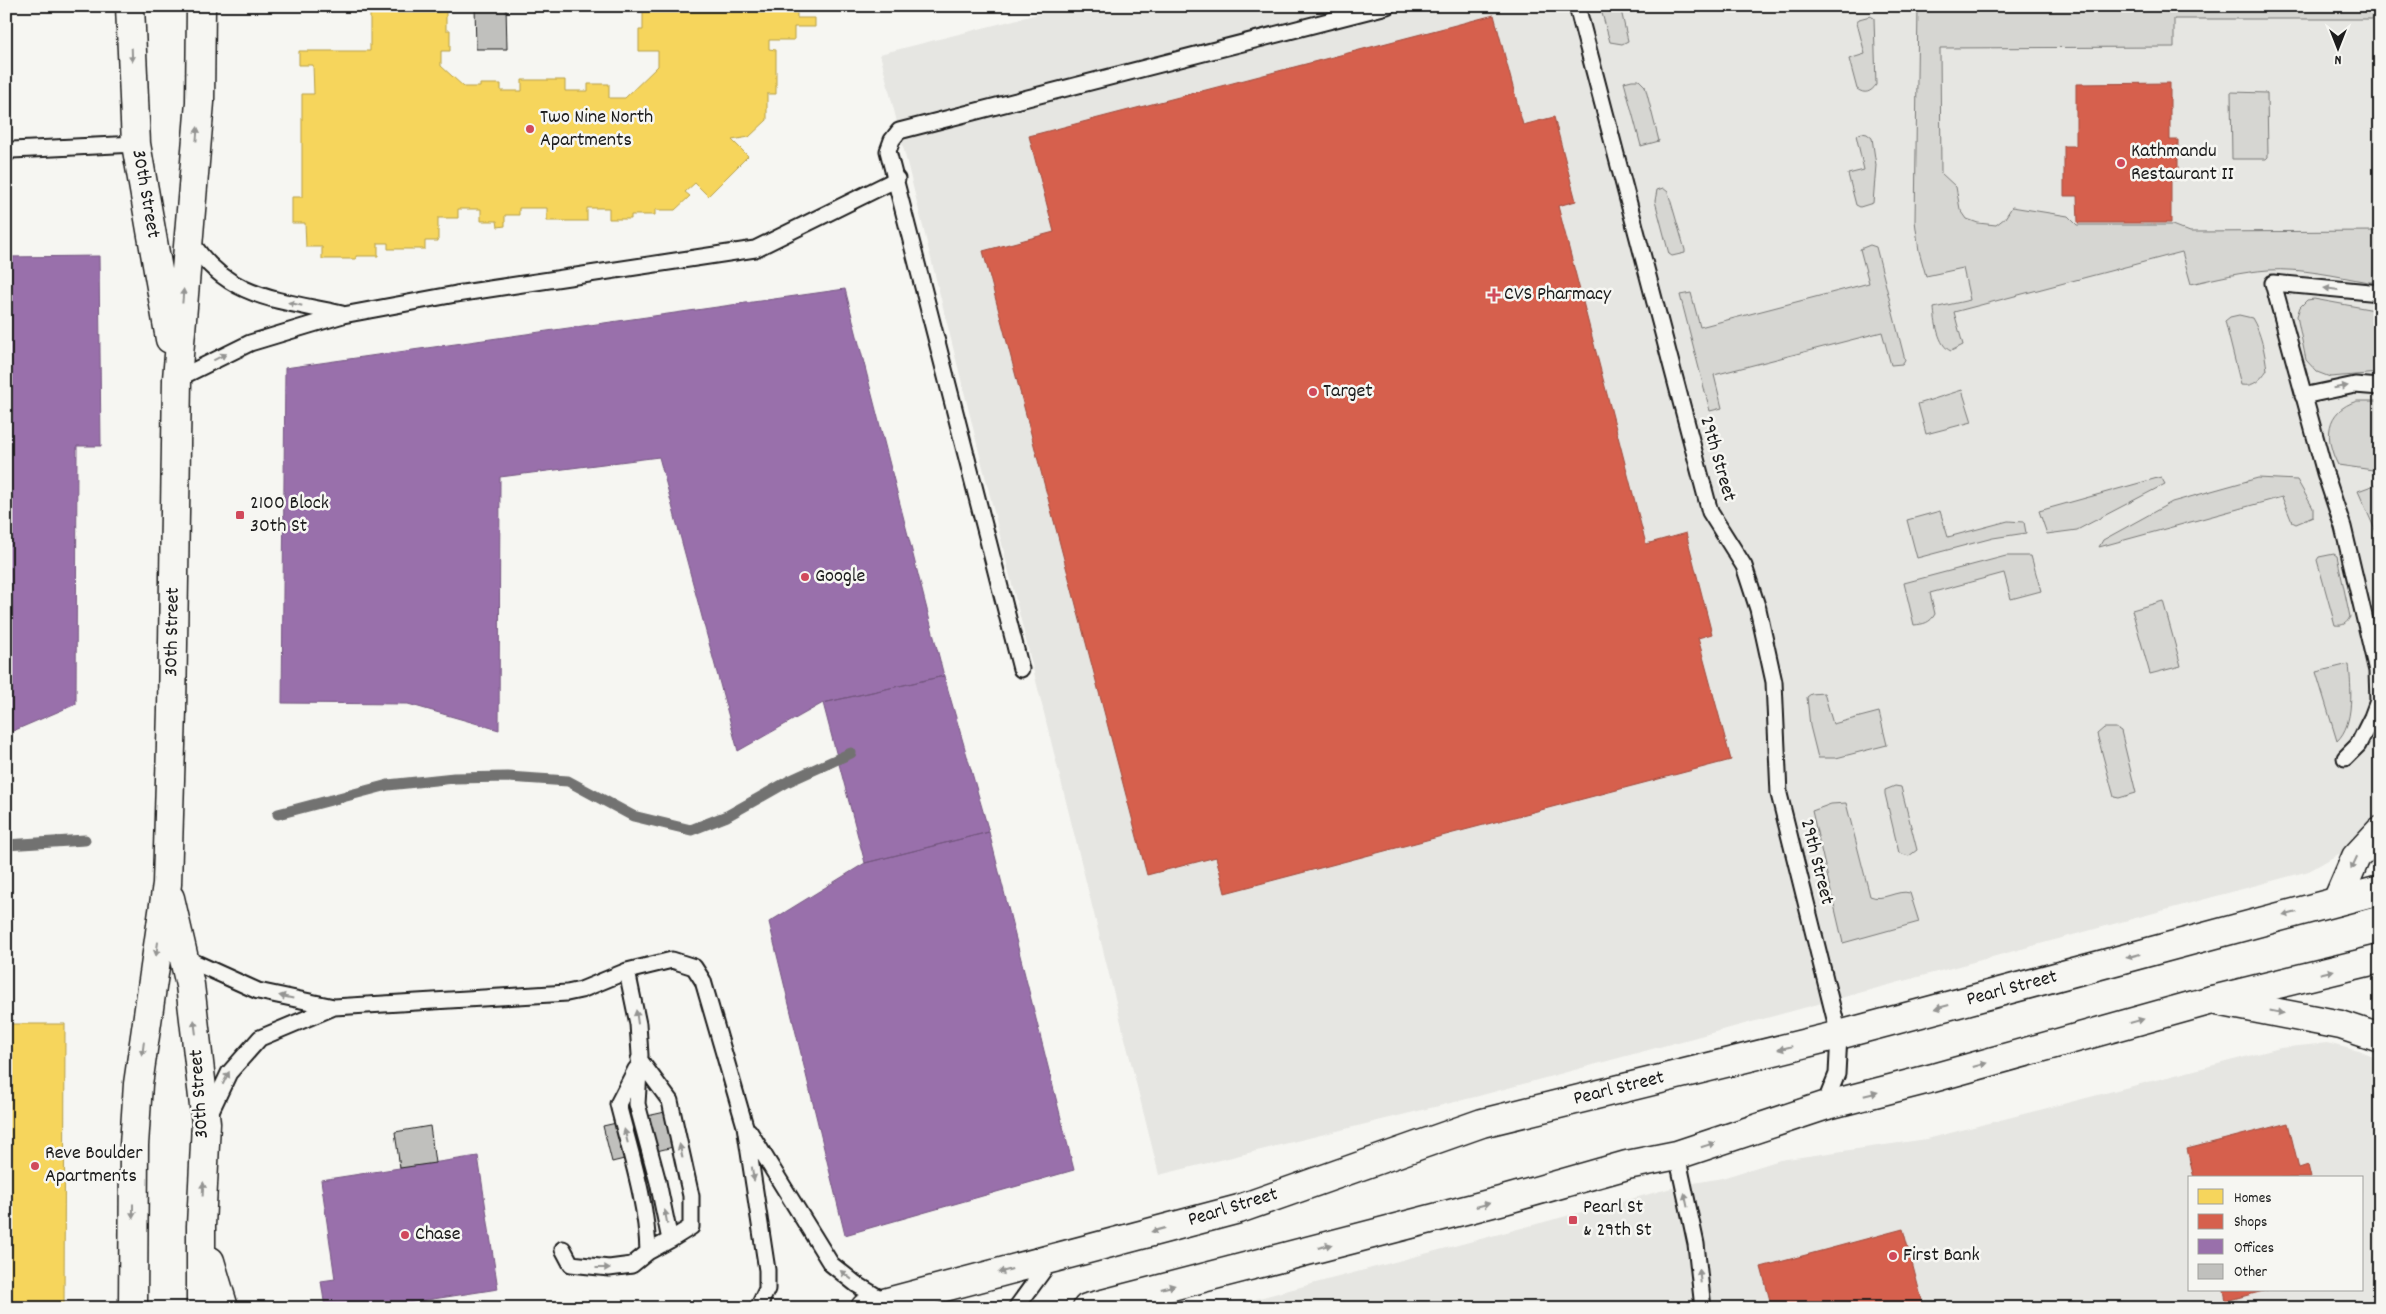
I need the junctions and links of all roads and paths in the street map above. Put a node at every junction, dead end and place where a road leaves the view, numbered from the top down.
1 (130, 6) edge
2 (201, 6) edge
3 (1386, 6) edge
4 (1577, 6) edge
5 (136, 144) junction
6 (9, 152) edge
7 (897, 179) junction
8 (188, 236) junction
9 (2380, 293) edge
10 (343, 315) junction
11 (177, 379) junction
12 (2380, 387) edge
13 (2304, 396) junction
14 (1021, 670) dead end
15 (2345, 758) dead end
16 (2380, 832) edge
17 (167, 884) junction
18 (2380, 890) edge
19 (2337, 901) junction
20 (185, 958) junction
21 (2380, 959) edge
22 (627, 971) junction
23 (2212, 1000) junction
24 (334, 1007) junction
25 (1839, 1035) junction
26 (2380, 1038) edge
27 (639, 1061) junction
28 (1824, 1106) junction
29 (206, 1123) junction
30 (745, 1126) junction
31 (1677, 1155) junction
32 (201, 1226) junction
33 (670, 1240) junction
34 (564, 1250) dead end
35 (648, 1252) junction
36 (1052, 1258) junction
37 (876, 1305) edge
38 (1091, 1307) edge
39 (133, 1308) edge
40 (201, 1308) edge
41 (224, 1308) edge
42 (758, 1308) edge
43 (1016, 1308) edge
44 (1703, 1308) edge

1 -> 5 main road, 30th Street
8 -> 2 main road, 30th Street
3 - 7 lane
4 - 25 lane, 29th Street
5 - 6 lane
5 - 11 main road, 30th Street
7 - 10 lane
7 - 14 lane
10 -> 8 lane
11 -> 8 main road, 30th Street
9 -> 13 lane
11 -> 10 lane
11 - 17 main road, 30th Street
13 -> 12 lane
13 - 15 lane
16 -> 19 main road
17 - 20 main road, 30th Street
17 -> 39 main road, 30th Street
18 - 19 main road, Pearl Street
19 -> 25 main road, Pearl Street
24 -> 20 lane
29 -> 20 main road, 30th Street
23 -> 21 main road
22 - 24 lane
27 -> 22 lane
22 - 30 lane
23 -> 26 main road
28 -> 23 main road
29 -> 24 lane
25 - 28 lane, 29th Street
25 -> 36 main road, Pearl Street
33 -> 27 lane
33 -> 27 lane
35 -> 27 lane
31 -> 28 main road
32 -> 29 main road, 30th Street
37 -> 30 lane
30 -> 42 lane
38 -> 31 main road
44 -> 31 lane
32 - 40 main road, 30th Street
32 - 41 main road
33 - 35 lane
34 -> 35 lane
36 -> 37 main road, Pearl Street
36 - 43 lane

